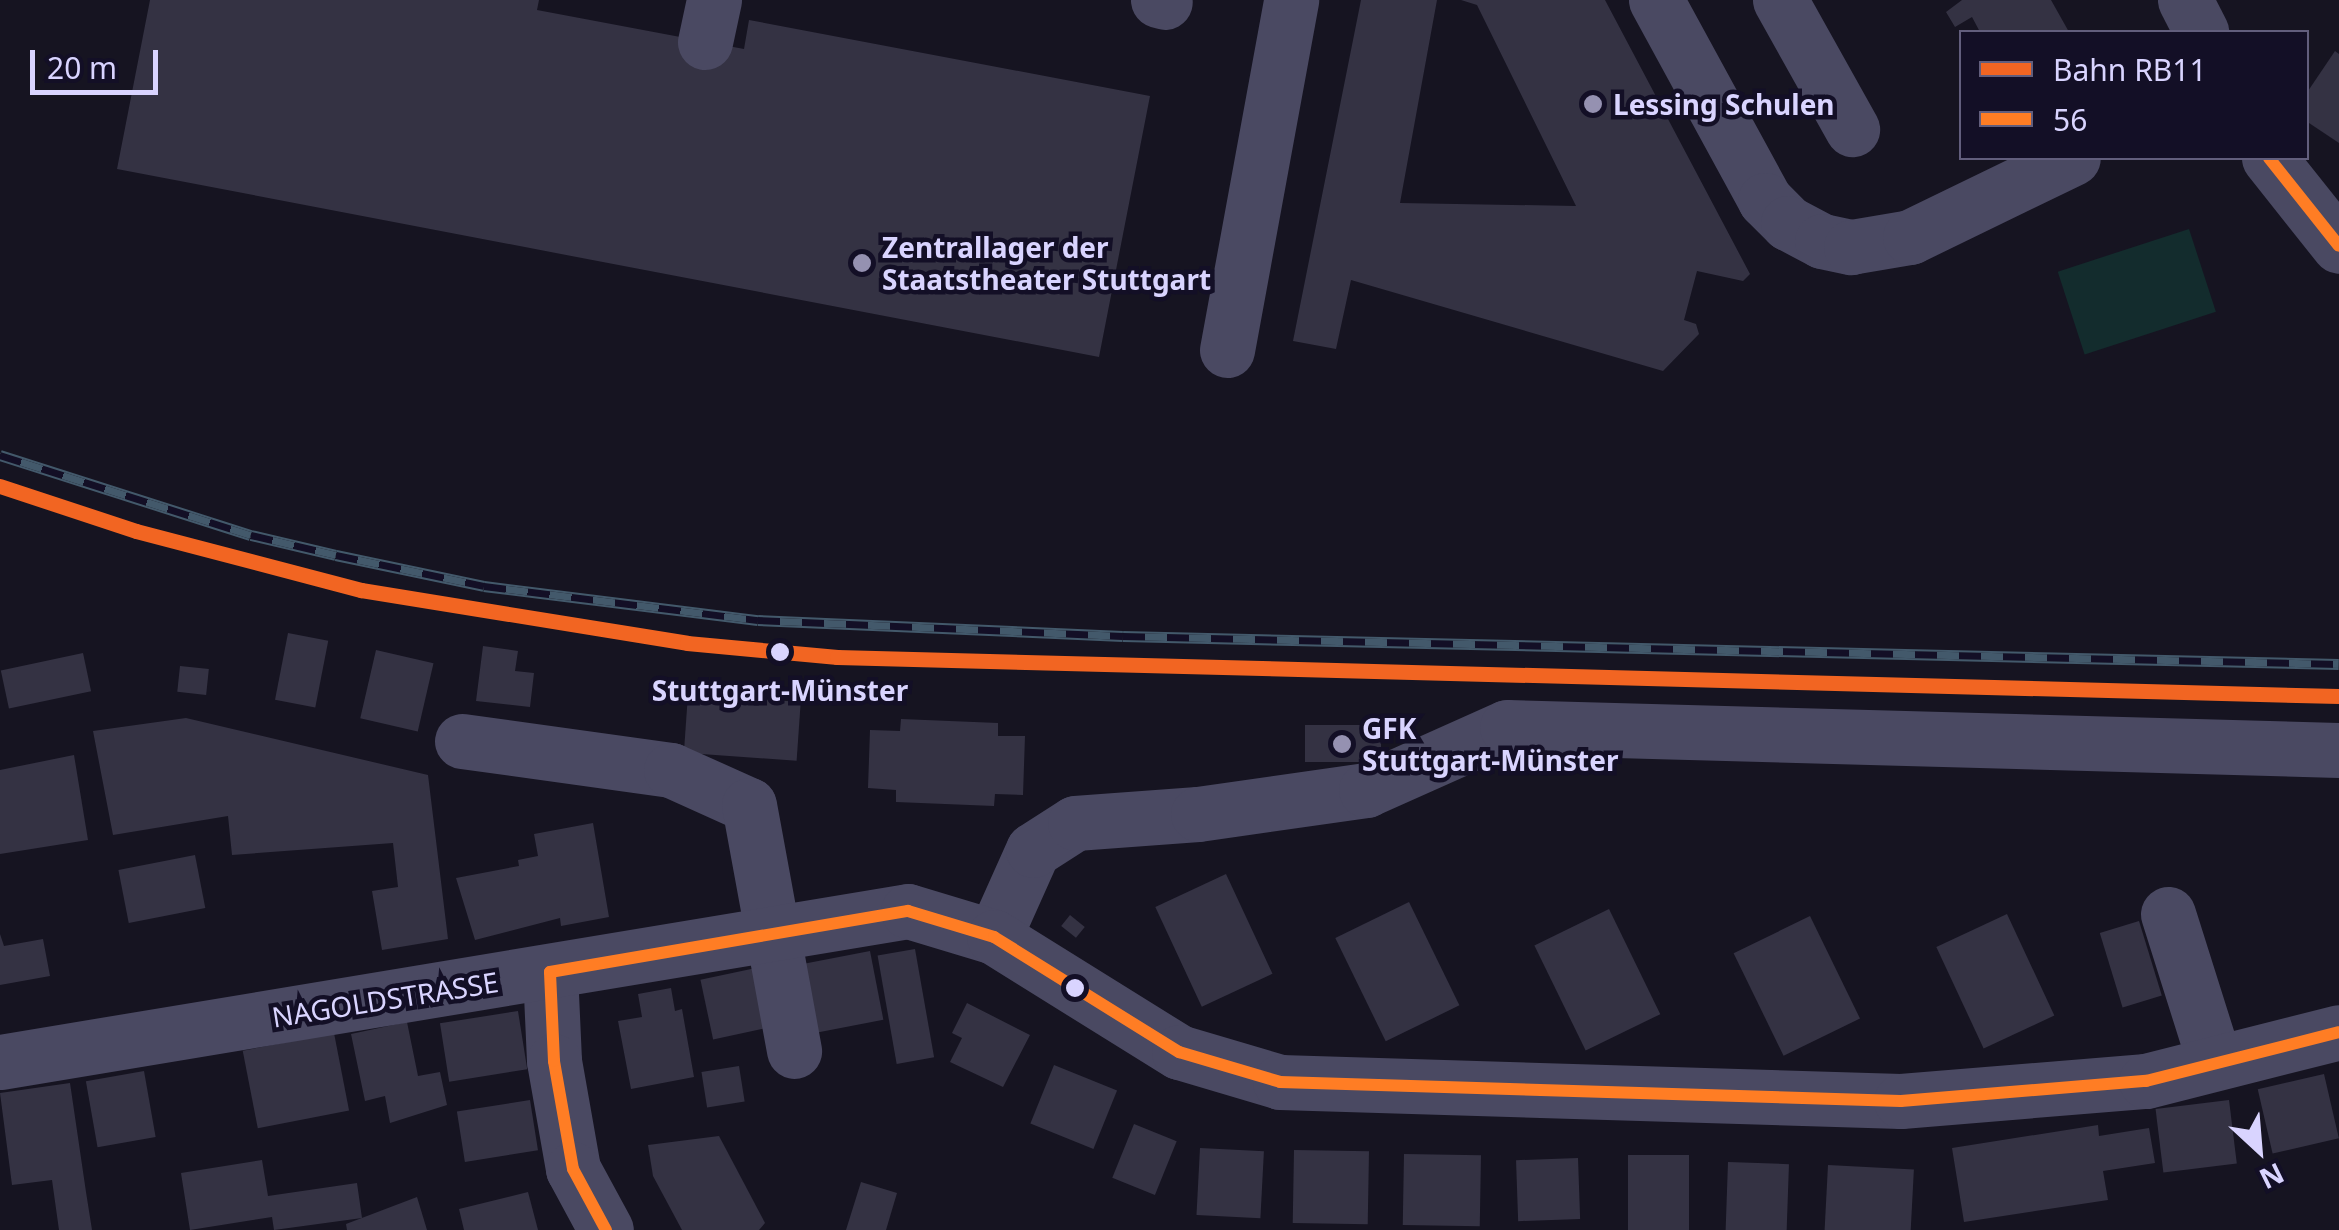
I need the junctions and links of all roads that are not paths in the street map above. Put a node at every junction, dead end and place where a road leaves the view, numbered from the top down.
1 (1291, 0) edge
2 (1656, 0) edge
3 (1780, 0) edge
4 (2185, 0) edge
5 (2200, 30) edge
6 (1852, 130) dead end
7 (2068, 160) edge
8 (2272, 160) edge
9 (2339, 246) edge
10 (1227, 350) dead end
11 (462, 742) dead end
12 (2339, 750) edge
13 (2168, 914) dead end
14 (771, 934) junction
15 (994, 937) junction
16 (550, 972) junction
17 (2339, 1032) edge
18 (794, 1052) dead end
19 (0, 1062) edge
20 (2215, 1063) junction
21 (606, 1230) edge

1 - 10 street
2 - 7 street
3 - 6 street
4 - 5 street
8 - 9 street
11 - 14 street
12 - 15 street
13 - 20 street
14 - 15 street, NAGOLDSTRASSE
14 - 16 street, NAGOLDSTRASSE
14 - 18 street
15 - 20 street, NAGOLDSTRASSE
16 - 19 street, NAGOLDSTRASSE
16 - 21 street
17 - 20 street, NAGOLDSTRASSE

